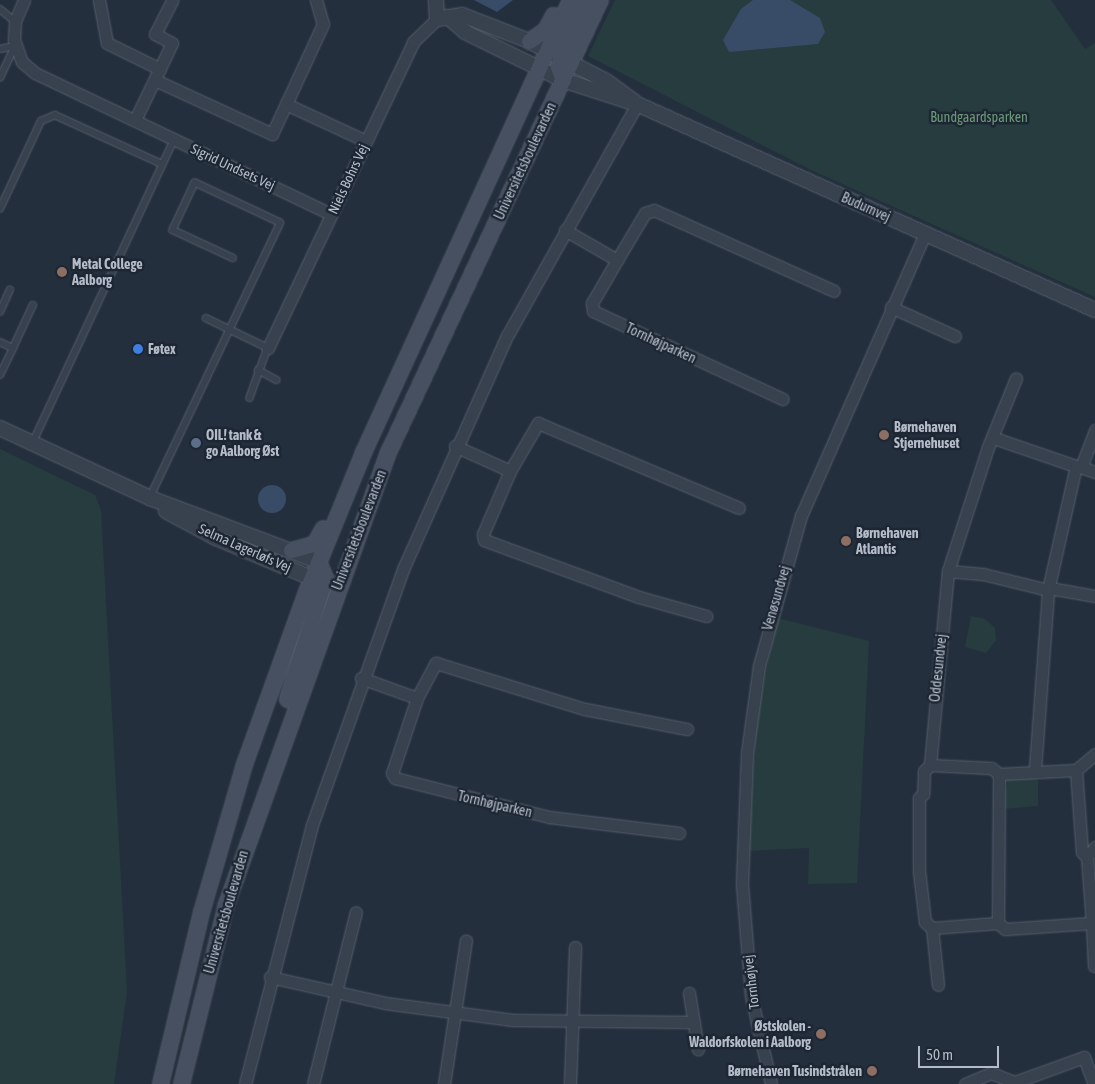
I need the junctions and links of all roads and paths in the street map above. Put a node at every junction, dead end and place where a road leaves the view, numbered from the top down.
1 (24, 0) edge
2 (99, 0) edge
3 (172, 0) edge
4 (316, 0) edge
5 (436, 0) edge
6 (560, 0) edge
7 (570, 0) edge
8 (585, 0) edge
9 (600, 0) edge
10 (0, 9) edge
11 (443, 18) junction
12 (15, 21) junction
13 (528, 41) junction
14 (15, 46) junction
15 (0, 49) edge
16 (558, 57) junction
17 (538, 68) junction
18 (158, 75) junction
19 (558, 77) junction
20 (0, 78) edge
21 (286, 104) junction
22 (637, 104) junction
23 (135, 120) junction
24 (174, 139) junction
25 (366, 142) junction
26 (162, 164) junction
27 (0, 209) edge
28 (331, 214) junction
29 (565, 230) junction
30 (925, 234) junction
31 (233, 258) dead end
32 (617, 260) junction
33 (453, 261) junction
34 (10, 290) dead end
35 (834, 291) dead end
36 (33, 305) dead end
37 (891, 307) junction
38 (1095, 310) edge
39 (0, 312) edge
40 (206, 318) dead end
41 (231, 330) junction
42 (955, 336) dead end
43 (0, 342) edge
44 (12, 348) junction
45 (268, 348) junction
46 (258, 370) junction
47 (0, 375) edge
48 (1016, 378) dead end
49 (277, 380) dead end
50 (250, 398) dead end
51 (784, 399) dead end
52 (0, 428) edge
53 (1095, 430) edge
54 (994, 438) junction
55 (33, 442) junction
56 (455, 446) junction
57 (1079, 467) junction
58 (510, 471) junction
59 (1095, 472) edge
60 (150, 498) junction
61 (739, 508) dead end
62 (291, 550) junction
63 (318, 560) junction
64 (948, 571) junction
65 (343, 573) junction
66 (318, 580) junction
67 (1049, 589) junction
68 (1095, 596) edge
69 (771, 609) junction
70 (783, 612) dead end
71 (706, 616) dead end
72 (361, 678) junction
73 (417, 698) junction
74 (687, 729) dead end
75 (1095, 754) edge
76 (276, 755) junction
77 (930, 765) junction
78 (1035, 769) junction
79 (1076, 770) junction
80 (999, 774) junction
81 (679, 833) dead end
82 (1095, 847) edge
83 (1087, 857) junction
84 (744, 908) joint
85 (356, 912) dead end
86 (998, 923) junction
87 (1092, 923) junction
88 (932, 928) junction
89 (466, 941) dead end
90 (575, 947) dead end
91 (1094, 966) dead end
92 (270, 977) junction
93 (938, 985) dead end
94 (334, 993) junction
95 (689, 993) dead end
96 (452, 1013) junction
97 (570, 1022) junction
98 (694, 1022) junction
99 (698, 1049) dead end
100 (160, 1084) edge
101 (181, 1084) edge
102 (245, 1084) edge
103 (313, 1084) edge
104 (444, 1084) edge
105 (570, 1084) edge
106 (771, 1084) edge
107 (965, 1084) edge
108 (1094, 1084) edge

1 - 12 street
2 - 18 street
3 - 18 street
4 - 21 street
5 - 11 street
6 - 13 main road
7 - 16 main road, Universitetsboulevarden
8 - 16 main road
9 - 16 main road, Universitetsboulevarden
10 - 12 lane
11 - 13 street
11 - 17 street
11 - 25 street, Niels Bohrs Vej
12 - 14 street
13 - 16 street
14 - 15 lane
14 - 20 lane
14 - 23 street, Sigrid Undsets Vej
16 - 17 main road, Universitetsboulevarden
16 - 19 main road, Universitetsboulevarden
16 - 22 street, Budumvej
17 - 19 street
17 - 33 main road, Universitetsboulevarden
18 - 21 street
18 - 23 street
19 - 22 street, Budumvej
19 - 65 main road, Universitetsboulevarden
21 - 25 street
22 - 29 street
22 - 30 street, Budumvej
23 - 24 street, Sigrid Undsets Vej
24 - 26 lane
24 - 28 street, Sigrid Undsets Vej
25 - 28 street, Niels Bohrs Vej
26 - 27 lane
26 - 55 lane
28 - 45 street, Niels Bohrs Vej
29 - 32 street
29 - 56 street
30 - 37 street, Venøsundvej
30 - 38 street, Budumvej
31 - 41 lane
32 - 35 street, Tornhøjparken
32 - 51 street, Tornhøjparken
33 - 62 main road
33 - 63 main road, Universitetsboulevarden
34 - 39 lane
36 - 44 lane
37 - 42 street
37 - 69 street, Venøsundvej
40 - 41 lane
41 - 45 lane
41 - 60 lane
43 - 44 lane
44 - 47 lane
45 - 46 lane
46 - 49 lane
46 - 50 lane
48 - 54 street, Oddesundvej
52 - 55 street, Selma Lagerløfs Vej
53 - 57 street
54 - 57 street
54 - 64 street, Oddesundvej
55 - 60 street, Selma Lagerløfs Vej
56 - 58 street
56 - 72 street
57 - 59 street
57 - 67 street
58 - 61 street
58 - 71 street
60 - 62 street, Selma Lagerløfs Vej
60 - 66 street, Selma Lagerløfs Vej
62 - 63 street, Selma Lagerløfs Vej
63 - 66 main road, Universitetsboulevarden
64 - 67 street
64 - 77 street, Oddesundvej
65 - 66 street
65 - 76 main road, Universitetsboulevarden
66 - 76 main road
66 - 100 main road, Universitetsboulevarden
67 - 68 street
67 - 78 street
69 - 70 lane
69 - 84 street, Venøsundvej
72 - 73 street
72 - 92 street
73 - 74 street, Tornhøjparken
73 - 81 street, Tornhøjparken
75 - 79 street
76 - 101 main road, Universitetsboulevarden
77 - 80 street
77 - 88 street, Oddesundvej
78 - 79 street
78 - 80 street
79 - 83 street
80 - 86 street
82 - 83 street
83 - 87 street
84 - 106 street, Tornhøjvej
85 - 94 street
86 - 87 street
86 - 88 street
87 - 91 street
88 - 93 street, Oddesundvej
89 - 96 street
90 - 97 street
92 - 94 street
92 - 102 street
94 - 96 street
94 - 103 street
95 - 98 street
96 - 97 street
96 - 104 street
97 - 98 street
97 - 105 street
98 - 99 street
107 - 108 street

